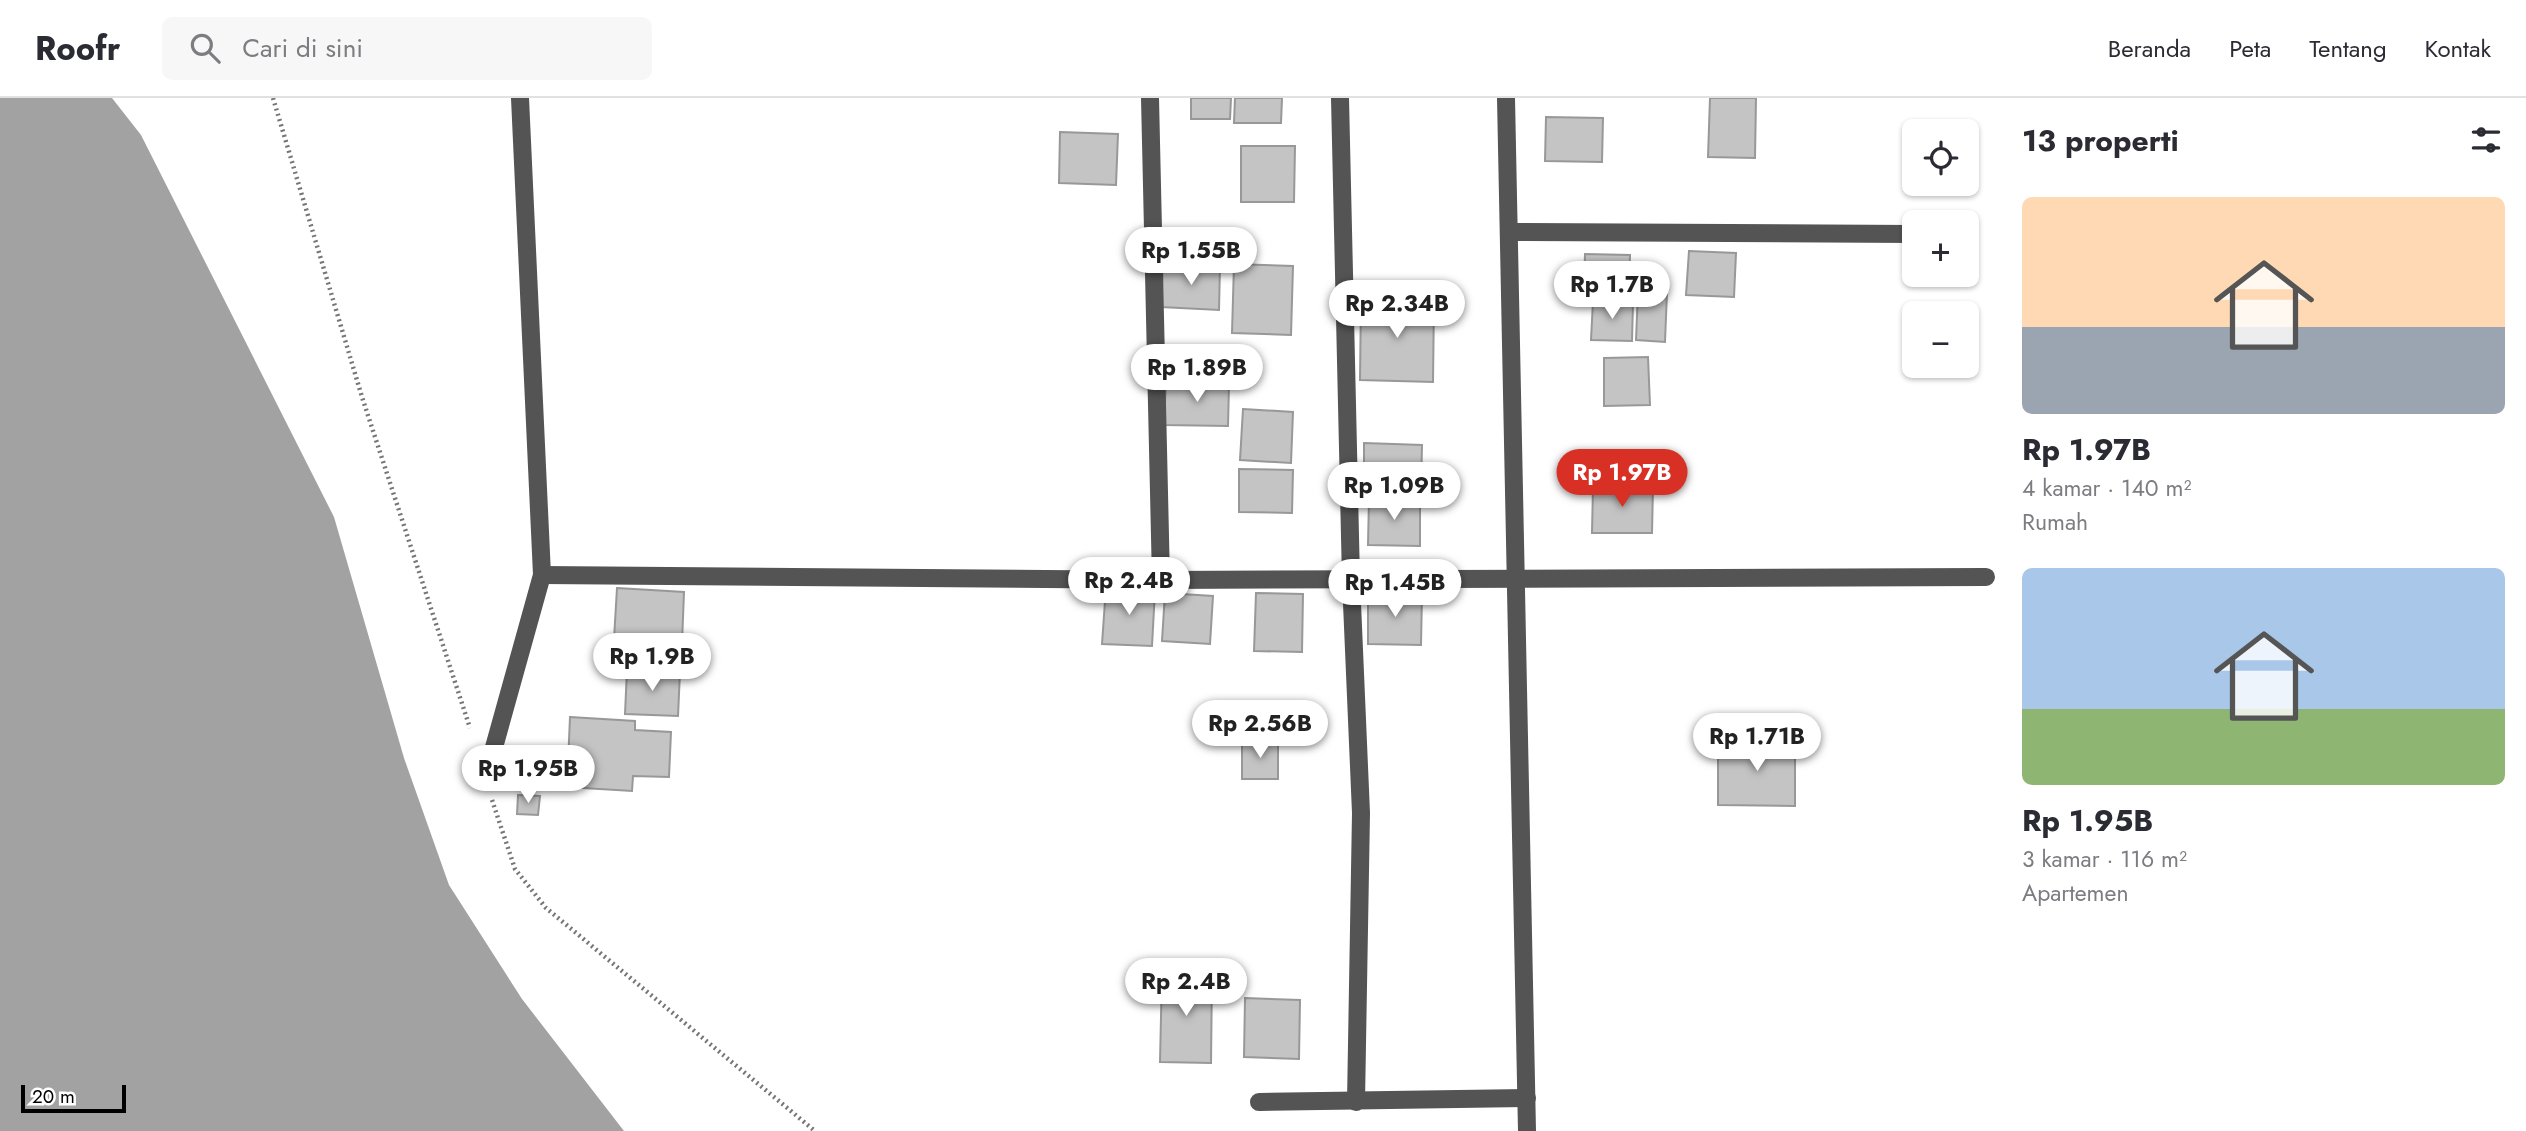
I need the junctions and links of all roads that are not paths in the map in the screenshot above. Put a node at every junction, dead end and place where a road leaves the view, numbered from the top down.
1 (520, 98) edge
2 (1150, 98) edge
3 (1340, 98) edge
4 (1506, 98) edge
5 (1509, 232) junction
6 (1902, 234) edge
7 (542, 575) junction
8 (1986, 577) dead end
9 (1161, 580) junction
10 (1351, 580) junction
11 (1517, 580) junction
12 (486, 776) road end
13 (1527, 1098) junction
14 (1259, 1102) dead end
15 (1356, 1102) junction
16 (1527, 1131) edge

1 - 7 street
2 - 9 street
3 - 10 street
4 - 5 street
5 - 6 street
5 - 11 street
7 - 9 street
7 - 12 street
8 - 11 street
9 - 10 street
10 - 11 street
10 - 15 street
11 - 13 street
13 - 15 street
13 - 16 street
14 - 15 street

